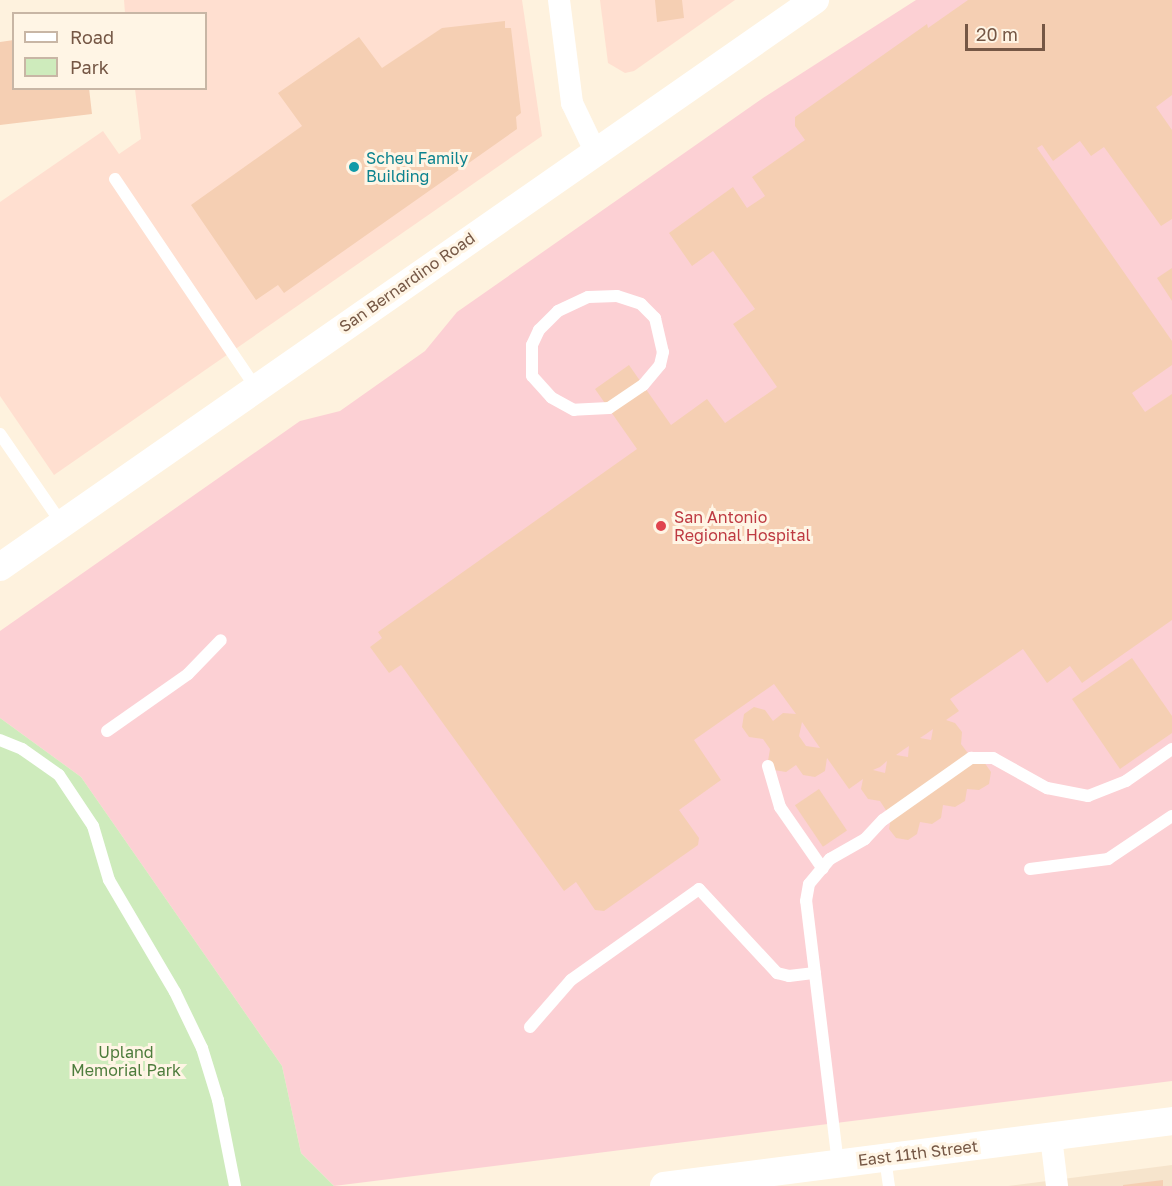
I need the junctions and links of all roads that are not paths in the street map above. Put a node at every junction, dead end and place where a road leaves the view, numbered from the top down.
1 (560, 0) edge
2 (815, 0) edge
3 (595, 151) junction
4 (115, 179) dead end
5 (532, 376) joint
6 (256, 388) junction
7 (0, 434) edge
8 (62, 524) junction
9 (0, 567) edge
10 (221, 640) dead end
11 (107, 731) dead end
12 (0, 740) edge
13 (1172, 749) edge
14 (768, 766) dead end
15 (1172, 816) edge
16 (823, 869) junction
17 (1030, 869) dead end
18 (815, 973) junction
19 (530, 1027) dead end
20 (1172, 1121) edge
21 (1051, 1137) junction
22 (885, 1158) junction
23 (838, 1164) junction
24 (709, 1183) edge
25 (235, 1186) edge
26 (664, 1186) edge
27 (889, 1186) edge
28 (1057, 1186) edge

1 - 3 street
2 - 3 street, San Bernardino Road
3 - 6 street, San Bernardino Road
4 - 6 lane
5 - 5 lane
6 - 8 street, San Bernardino Road
7 - 8 lane
8 - 9 street, San Bernardino Road
10 - 11 lane
12 - 25 lane
13 - 16 lane
14 - 16 lane
15 - 17 lane
16 - 18 lane
18 - 19 lane
18 - 23 lane
20 - 21 street, East 11th Street
21 - 22 street, East 11th Street
21 - 28 street
22 - 23 street, East 11th Street
22 - 27 lane
23 - 24 street, East 11th Street
24 - 26 street, East 11th Street

